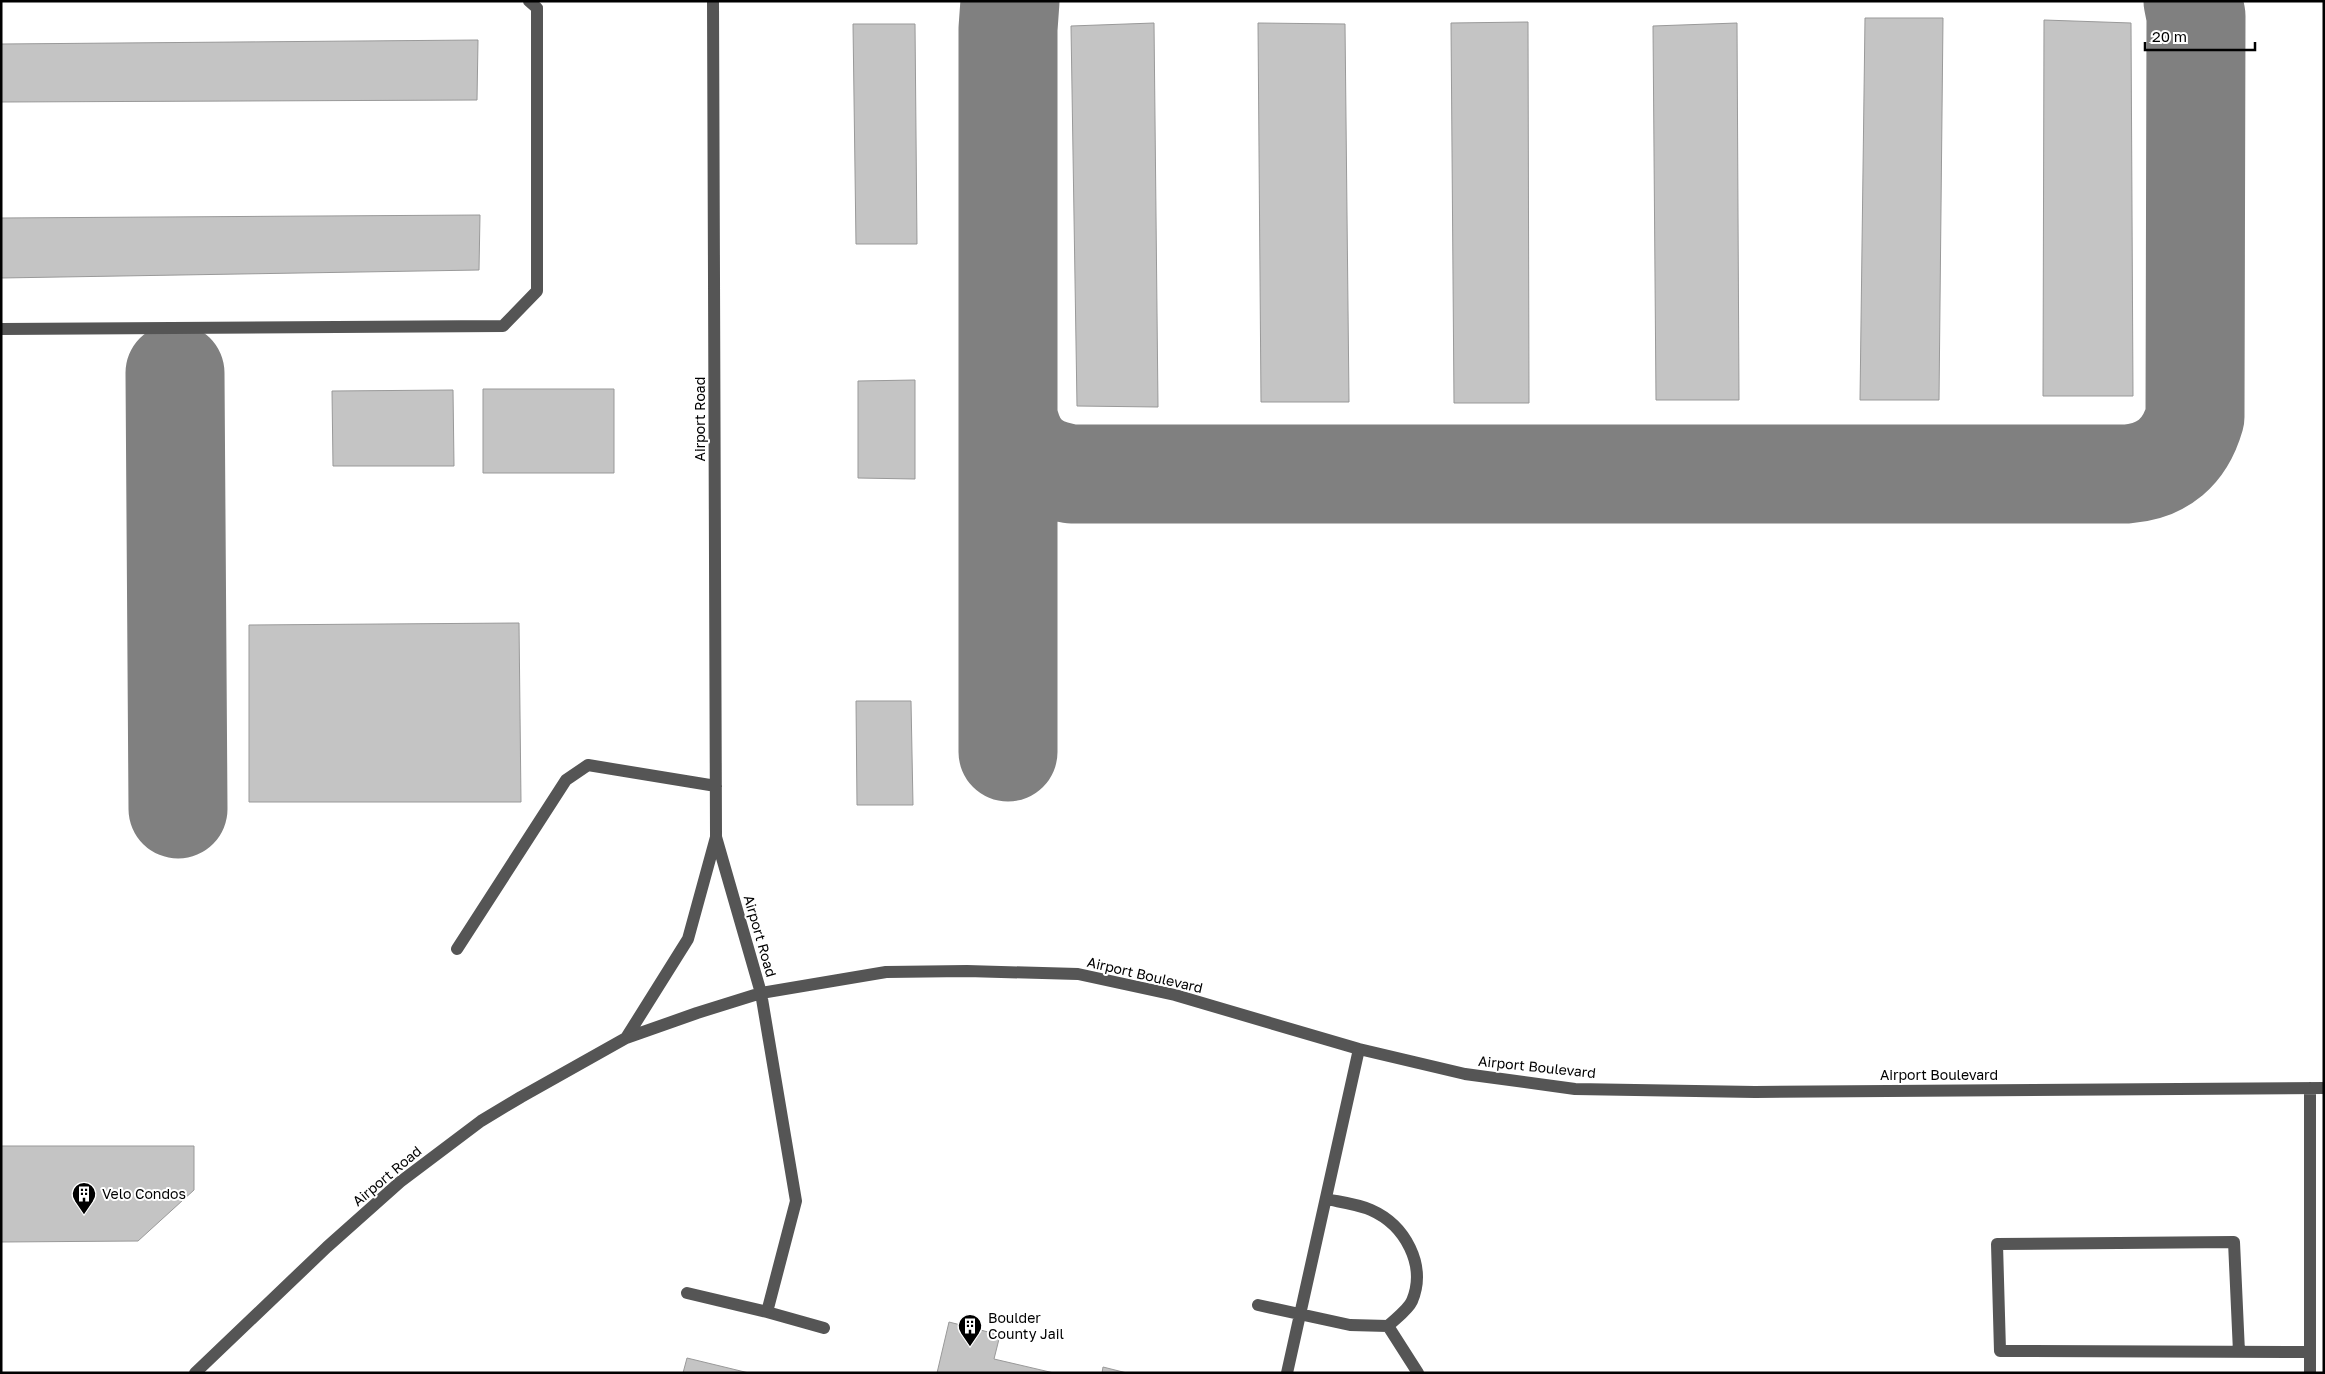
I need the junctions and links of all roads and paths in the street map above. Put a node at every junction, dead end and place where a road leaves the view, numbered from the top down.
1 (529, 1) edge
2 (714, 1) edge
3 (1, 329) edge
4 (716, 786) junction
5 (716, 837) junction
6 (457, 949) dead end
7 (761, 992) junction
8 (626, 1038) junction
9 (1359, 1049) junction
10 (2310, 1088) junction
11 (2324, 1088) edge
12 (1326, 1199) junction
13 (687, 1293) dead end
14 (1258, 1305) dead end
15 (767, 1312) junction
16 (1300, 1314) junction
17 (1388, 1326) junction
18 (824, 1328) dead end
19 (2239, 1352) junction
20 (2310, 1352) junction
21 (195, 1373) edge
22 (1287, 1373) edge
23 (1418, 1373) edge
24 (2310, 1373) edge

1 - 3 street
2 - 4 street, Airport Road
4 - 5 street, Airport Road
4 - 6 street
5 - 7 street, Airport Road
5 - 8 street, Airport Road
7 - 8 street, Airport Road
7 - 9 street, Airport Boulevard
7 - 15 street
8 - 21 street, Airport Road
9 - 10 street, Airport Boulevard
9 - 12 street
10 - 11 street, Airport Boulevard
10 - 20 street
12 - 16 street
12 - 17 street
13 - 15 street
14 - 16 street
15 - 18 street
16 - 17 street
16 - 22 street
17 - 23 street
19 - 19 street
19 - 20 street
20 - 24 street

